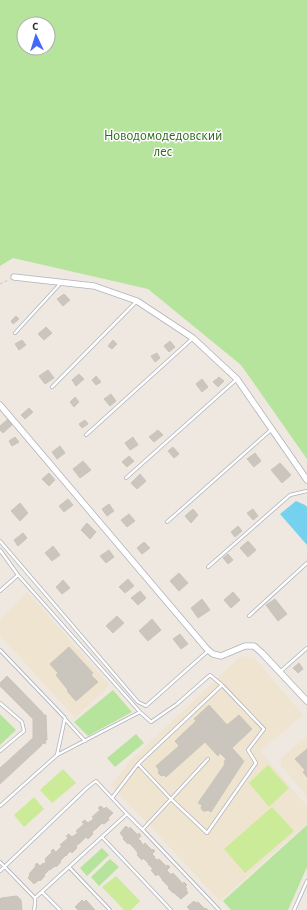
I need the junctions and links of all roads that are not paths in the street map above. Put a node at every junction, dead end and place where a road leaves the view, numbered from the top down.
1 (14, 277) road end
2 (62, 282) junction
3 (137, 301) junction
4 (15, 333) dead end
5 (193, 338) junction
6 (238, 379) junction
7 (52, 387) dead end
8 (0, 405) edge
9 (272, 429) junction
10 (86, 435) dead end
11 (126, 478) dead end
12 (307, 480) edge
13 (307, 491) edge
14 (167, 522) dead end
15 (0, 541) edge
16 (0, 550) edge
17 (307, 563) edge
18 (208, 567) dead end
19 (18, 575) junction
20 (0, 591) edge
21 (249, 616) dead end
22 (307, 648) edge
23 (0, 650) edge
24 (209, 650) junction
25 (281, 671) junction
26 (222, 685) junction
27 (307, 701) edge
28 (0, 703) edge
29 (140, 712) junction
30 (65, 718) junction
31 (85, 741) junction
32 (0, 751) edge
33 (56, 755) junction
34 (208, 759) dead end
35 (138, 764) junction
36 (112, 798) junction
37 (171, 799) junction
38 (0, 806) edge
39 (127, 814) junction
40 (143, 830) junction
41 (102, 837) junction
42 (0, 862) edge
43 (5, 867) junction
44 (69, 867) junction
45 (0, 871) edge
46 (307, 881) edge
47 (42, 892) junction
48 (35, 898) junction
49 (34, 910) edge
50 (60, 910) edge
51 (110, 910) edge
52 (171, 910) edge
53 (219, 910) edge
54 (294, 910) edge

1 - 2 street
2 - 3 street
2 - 4 lane
3 - 5 street
3 - 7 lane
5 - 6 street
5 - 10 lane
6 - 9 street
6 - 11 lane
8 - 24 street
9 - 12 street
9 - 14 lane
13 - 18 lane
15 - 24 lane
16 - 19 lane
17 - 21 lane
19 - 20 lane
19 - 29 lane
22 - 25 lane
23 - 30 lane
24 - 25 street
25 - 27 street
26 - 29 lane
26 - 35 lane
26 - 37 lane
28 - 32 lane
29 - 31 lane
30 - 31 lane
30 - 33 lane
31 - 33 lane
33 - 38 lane
34 - 37 lane
35 - 36 lane
35 - 37 lane
36 - 39 lane
36 - 43 lane
37 - 40 lane
39 - 40 lane
39 - 41 lane
40 - 53 lane
41 - 44 lane
41 - 52 lane
42 - 43 lane
43 - 45 lane
43 - 48 lane
44 - 47 lane
44 - 51 lane
46 - 54 lane
47 - 48 lane
47 - 50 lane
48 - 49 lane

